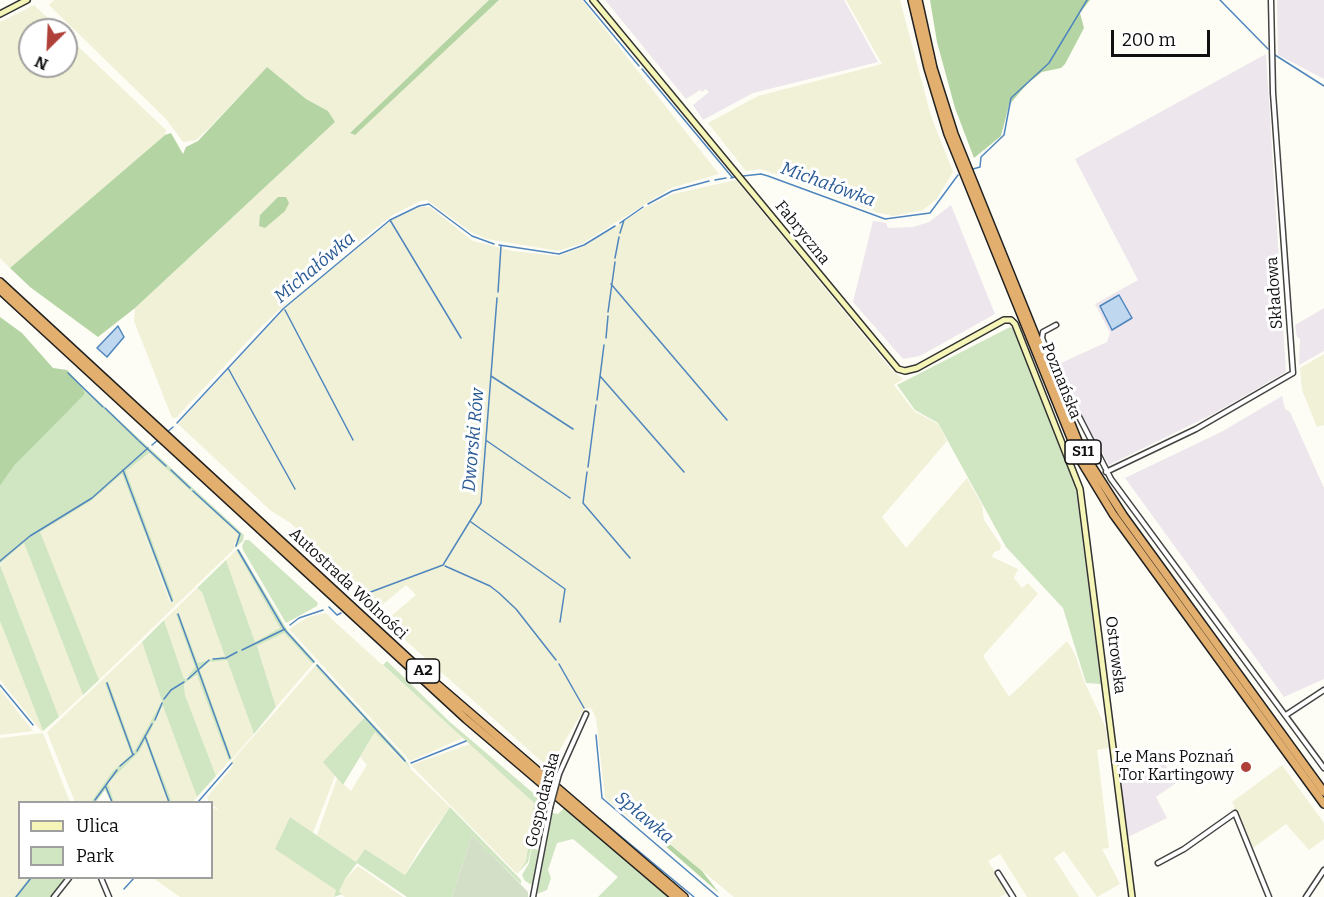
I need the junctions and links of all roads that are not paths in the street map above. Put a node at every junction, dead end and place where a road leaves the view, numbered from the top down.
1 (27, 0) edge
2 (593, 0) edge
3 (912, 0) edge
4 (918, 0) edge
5 (1271, 0) edge
6 (0, 14) edge
7 (0, 282) edge
8 (0, 290) edge
9 (1056, 325) dead end
10 (1020, 337) joint
11 (149, 424) junction
12 (166, 440) junction
13 (1106, 471) junction
14 (1089, 478) junction
15 (1093, 493) dead end
16 (1130, 546) dead end
17 (1144, 557) junction
18 (1324, 690) edge
19 (586, 714) dead end
20 (1286, 716) junction
21 (1293, 756) junction
22 (1324, 768) edge
23 (1324, 792) edge
24 (1324, 804) edge
25 (1158, 863) dead end
26 (1324, 870) edge
27 (998, 873) dead end
28 (68, 879) edge
29 (101, 879) edge
30 (54, 897) edge
31 (109, 897) edge
32 (533, 897) edge
33 (675, 897) edge
34 (684, 897) edge
35 (1013, 897) edge
36 (1132, 897) edge
37 (1269, 897) edge
38 (1306, 897) edge

1 - 6 street
2 - 10 street, Fabryczna
3 - 14 highway, Poznańska / S11
4 - 21 highway, Poznańska / S11
5 - 13 street, Składowa
7 - 11 highway, Autostrada Wolności / A2
8 - 11 highway, Autostrada Wolności / A2
9 - 13 street
10 - 36 street, Ostrowska
11 - 12 highway, Autostrada Wolności / A2
12 - 33 highway, Autostrada Wolności / A2
12 - 34 highway, Autostrada Wolności / A2
13 - 20 street
14 - 15 highway
14 - 17 highway, Poznańska / S11
16 - 17 highway
17 - 21 highway, Poznańska / S11
18 - 20 street
19 - 32 street, Gospodarska, bridge
20 - 22 street
21 - 23 highway, S11
21 - 24 highway, S11
25 - 37 street
26 - 38 street
27 - 35 street
28 - 30 street
29 - 31 street

